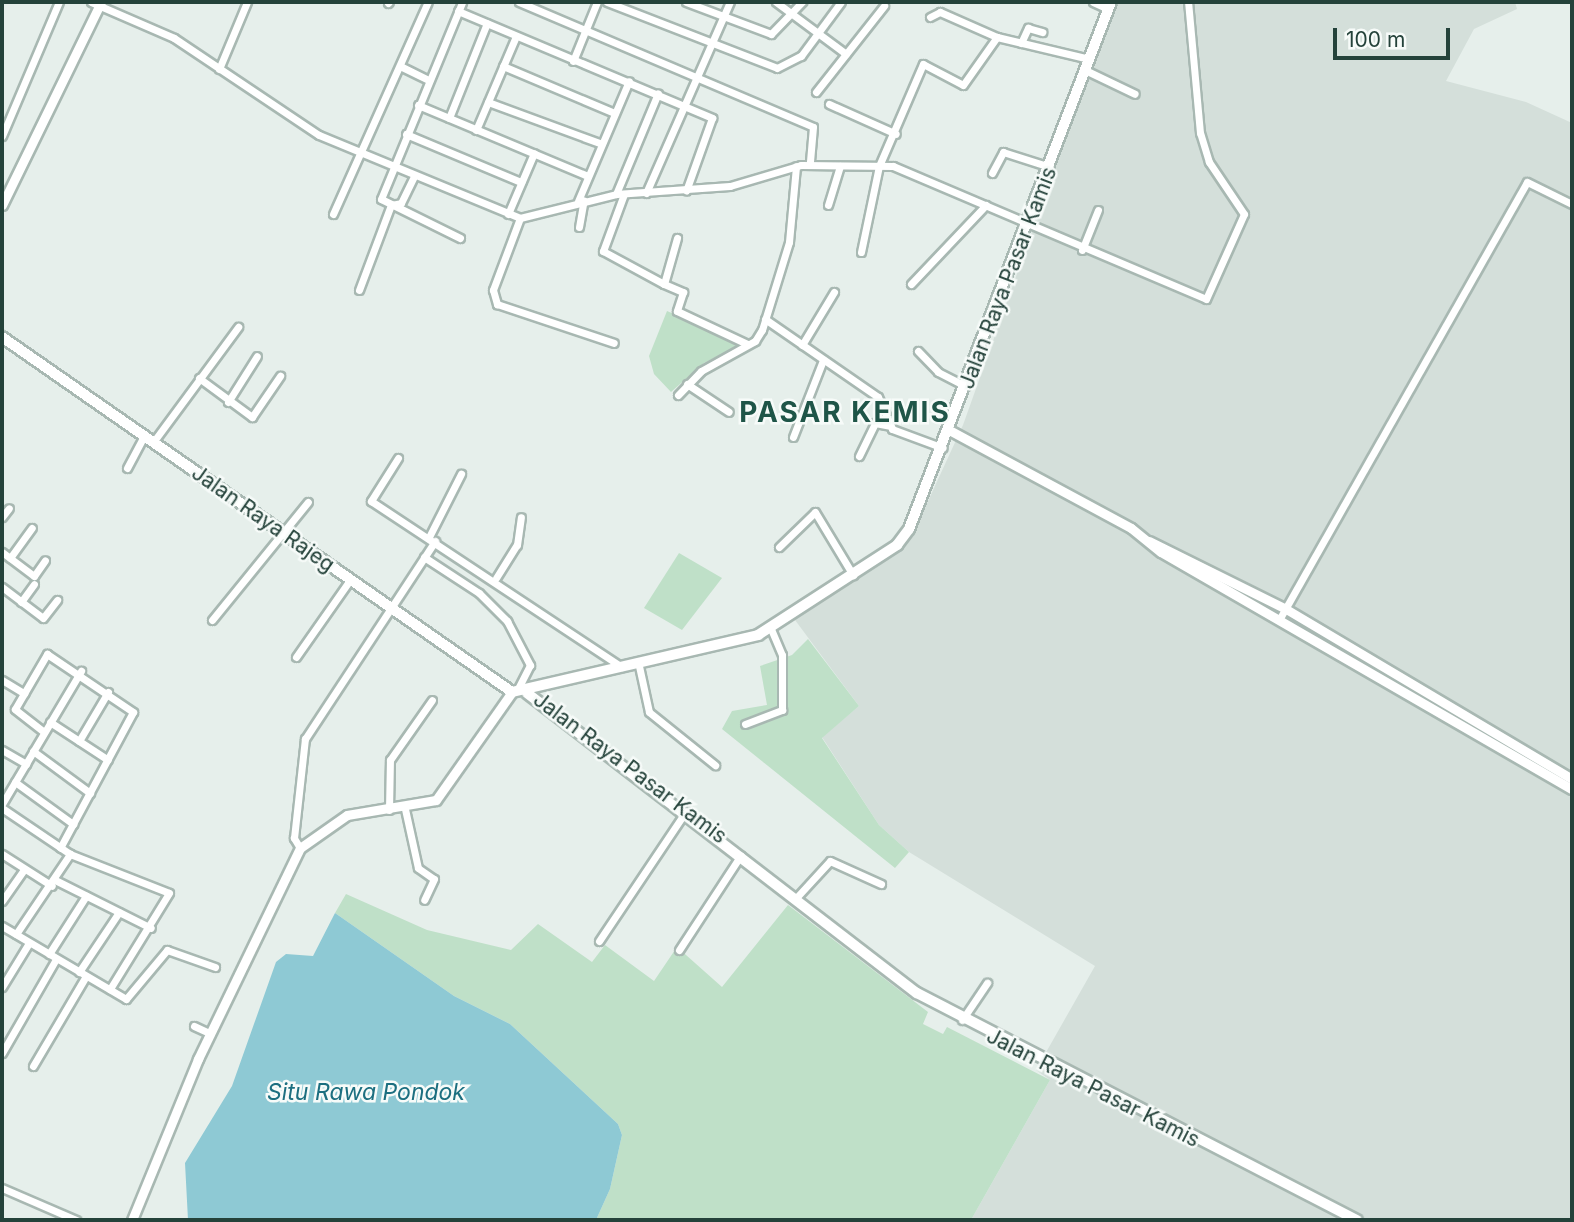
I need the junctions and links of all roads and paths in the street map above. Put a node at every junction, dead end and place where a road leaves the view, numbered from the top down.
1 (59, 2) edge
2 (247, 2) edge
3 (428, 2) edge
4 (462, 2) edge
5 (519, 2) edge
6 (597, 2) edge
7 (607, 2) edge
8 (686, 2) edge
9 (730, 2) edge
10 (776, 2) edge
11 (802, 2) edge
12 (841, 2) edge
13 (1093, 2) edge
14 (1188, 2) edge
15 (96, 3) edge
16 (1109, 5) edge
17 (884, 6) dead end
18 (458, 12) junction
19 (793, 16) junction
20 (930, 17) dead end
21 (723, 18) junction
22 (486, 23) junction
23 (586, 30) junction
24 (1042, 32) dead end
25 (817, 34) junction
26 (516, 36) junction
27 (997, 37) junction
28 (1021, 43) junction
29 (711, 45) junction
30 (846, 54) junction
31 (573, 61) junction
32 (1087, 65) junction
33 (400, 66) junction
34 (503, 66) junction
35 (219, 69) junction
36 (697, 76) junction
37 (429, 80) junction
38 (629, 81) junction
39 (816, 92) dead end
40 (658, 93) junction
41 (1135, 94) dead end
42 (488, 102) junction
43 (685, 104) junction
44 (829, 104) dead end
45 (418, 105) junction
46 (614, 113) junction
47 (449, 118) junction
48 (476, 130) junction
49 (406, 134) junction
50 (896, 134) junction
51 (2, 136) edge
52 (602, 144) junction
53 (534, 153) junction
54 (364, 156) junction
55 (810, 165) junction
56 (796, 166) junction
57 (840, 166) junction
58 (879, 166) junction
59 (392, 167) junction
60 (1050, 167) junction
61 (992, 173) dead end
62 (414, 176) junction
63 (588, 176) junction
64 (521, 182) junction
65 (686, 191) junction
66 (646, 193) junction
67 (620, 194) junction
68 (581, 201) junction
69 (1572, 204) edge
70 (2, 205) edge
71 (391, 205) junction
72 (828, 205) dead end
73 (986, 205) junction
74 (1098, 210) dead end
75 (333, 214) dead end
76 (508, 214) junction
77 (520, 218) junction
78 (579, 227) dead end
79 (1029, 228) junction
80 (460, 238) dead end
81 (677, 238) dead end
82 (1082, 250) junction
83 (861, 252) dead end
84 (664, 284) junction
85 (911, 284) dead end
86 (359, 290) dead end
87 (834, 292) dead end
88 (765, 319) junction
89 (238, 327) dead end
90 (2, 337) edge
91 (614, 343) dead end
92 (747, 344) junction
93 (802, 345) junction
94 (918, 351) dead end
95 (257, 356) dead end
96 (823, 360) junction
97 (280, 376) dead end
98 (199, 378) junction
99 (687, 384) junction
100 (967, 386) junction
101 (678, 395) dead end
102 (228, 402) junction
103 (729, 412) dead end
104 (890, 426) junction
105 (951, 431) junction
106 (793, 437) dead end
107 (149, 438) junction
108 (944, 449) junction
109 (859, 456) dead end
110 (398, 458) dead end
111 (127, 468) dead end
112 (461, 474) dead end
113 (308, 502) dead end
114 (9, 508) dead end
115 (2, 516) edge
116 (521, 517) dead end
117 (32, 528) dead end
118 (283, 535) junction
119 (432, 539) junction
120 (1144, 540) junction
121 (779, 547) dead end
122 (2, 552) edge
123 (424, 557) junction
124 (10, 558) junction
125 (45, 560) dead end
126 (853, 575) junction
127 (496, 578) junction
128 (350, 580) junction
129 (34, 583) dead end
130 (2, 587) edge
131 (57, 600) dead end
132 (21, 602) junction
133 (388, 607) junction
134 (1286, 610) junction
135 (212, 620) dead end
136 (1279, 620) junction
137 (771, 629) junction
138 (296, 657) dead end
139 (639, 666) junction
140 (622, 667) junction
141 (81, 671) junction
142 (2, 680) edge
143 (1408, 688) junction
144 (108, 692) junction
145 (24, 693) junction
146 (514, 693) junction
147 (527, 693) junction
148 (432, 700) dead end
149 (50, 722) junction
150 (745, 724) dead end
151 (44, 732) junction
152 (79, 741) junction
153 (2, 750) edge
154 (33, 751) junction
155 (108, 760) junction
156 (26, 764) junction
157 (715, 765) dead end
158 (1546, 769) junction
159 (1572, 779) edge
160 (15, 782) junction
161 (1572, 789) edge
162 (5, 792) edge
163 (90, 793) junction
164 (2, 806) edge
165 (405, 809) junction
166 (389, 810) junction
167 (686, 810) junction
168 (73, 824) junction
169 (60, 848) junction
170 (300, 848) junction
171 (2, 854) edge
172 (70, 854) junction
173 (741, 854) junction
174 (24, 869) junction
175 (54, 883) junction
176 (881, 884) dead end
177 (86, 896) junction
178 (796, 898) junction
179 (425, 900) dead end
180 (2, 901) edge
181 (119, 912) junction
182 (2, 926) edge
183 (151, 928) junction
184 (16, 934) junction
185 (600, 941) dead end
186 (29, 943) junction
187 (679, 950) dead end
188 (52, 957) junction
189 (215, 967) dead end
190 (83, 974) junction
191 (987, 983) dead end
192 (2, 987) edge
193 (110, 989) junction
194 (962, 1021) junction
195 (194, 1026) dead end
196 (209, 1033) junction
197 (2, 1052) edge
198 (33, 1066) dead end
199 (2, 1188) edge
200 (76, 1220) edge
201 (132, 1220) edge
202 (1357, 1220) edge

1 - 51 street
2 - 35 street
3 - 33 street
4 - 18 street
5 - 23 street
6 - 23 street
7 - 29 street
8 - 21 street
9 - 21 street
10 - 19 street
11 - 19 street
12 - 25 street
13 - 16 street
14 - 82 street
15 - 35 street
15 - 70 street
16 - 32 main road, Jalan Raya Pasar Kamis
17 - 30 street
18 - 22 street
18 - 37 street
19 - 21 street
19 - 25 street
20 - 27 street
21 - 29 street
22 - 26 street
22 - 47 street
23 - 31 street
23 - 36 street
24 - 28 street
25 - 29 street
25 - 30 street
26 - 31 street
26 - 34 street
27 - 28 street
27 - 50 street
28 - 32 street
29 - 36 street
30 - 39 street
31 - 38 street
32 - 41 street
32 - 60 main road, Jalan Raya Pasar Kamis
33 - 37 street
33 - 54 street
34 - 42 street
34 - 46 street
35 - 54 street
36 - 43 street
36 - 55 street
37 - 45 street
38 - 40 street
38 - 46 street
40 - 43 street
40 - 67 street
42 - 48 street
42 - 52 street
43 - 65 street
43 - 66 street
44 - 50 street
45 - 47 street
45 - 49 street
46 - 52 street
47 - 48 street
48 - 53 street
49 - 59 street
49 - 64 street
50 - 58 street
52 - 63 street
53 - 63 street
53 - 64 street
54 - 59 street
54 - 75 street
55 - 56 street
55 - 57 street
56 - 65 street
56 - 88 street
57 - 58 street
57 - 72 street
58 - 73 street
58 - 83 street
59 - 62 street
59 - 71 street
60 - 61 street
60 - 79 main road, Jalan Raya Pasar Kamis
62 - 71 street
62 - 76 street
63 - 68 street
64 - 76 street
65 - 66 street
66 - 67 street
67 - 68 street
67 - 84 street
68 - 77 street
68 - 78 street
69 - 134 street
71 - 80 street
71 - 86 street
73 - 79 street
73 - 85 street
74 - 82 street
76 - 77 street
77 - 91 street
79 - 82 street
79 - 100 main road, Jalan Raya Pasar Kamis
81 - 84 street
84 - 92 street
87 - 93 street
88 - 92 street
88 - 93 street
89 - 98 street
90 - 107 main road, Jalan Raya Rajeg
92 - 99 street
93 - 96 street
94 - 100 street
95 - 102 street
96 - 104 street
96 - 106 street
97 - 102 street
98 - 102 street
98 - 107 street
99 - 101 street
99 - 103 street
100 - 105 main road, Jalan Raya Pasar Kamis
104 - 108 street
104 - 109 street
105 - 108 main road, Jalan Raya Pasar Kamis
105 - 120 street
107 - 111 street
107 - 118 main road, Jalan Raya Rajeg
108 - 126 main road, Jalan Raya Pasar Kamis
110 - 119 street
112 - 119 street
113 - 118 street
114 - 115 street
116 - 127 street
117 - 124 street
118 - 128 main road, Jalan Raya Rajeg
118 - 135 street
119 - 123 street
119 - 127 street
120 - 134 street
120 - 136 street
121 - 126 street
122 - 124 street
123 - 133 street
123 - 146 street
124 - 125 street
126 - 137 main road, Jalan Raya Pasar Kamis
127 - 140 street
128 - 133 main road, Jalan Raya Rajeg
128 - 138 street
129 - 132 street
130 - 132 street
131 - 132 street
133 - 146 main road, Jalan Raya Rajeg
133 - 170 street
134 - 136 street
134 - 143 street
136 - 143 street
137 - 139 main road, Jalan Raya Pasar Kamis
137 - 150 street
139 - 140 main road, Jalan Raya Pasar Kamis
139 - 157 street
140 - 147 main road, Jalan Raya Pasar Kamis
141 - 144 street
141 - 145 street
141 - 149 street
142 - 145 street
143 - 158 street
144 - 152 street
144 - 155 street
145 - 151 street
146 - 147 main road
146 - 165 street
147 - 167 main road, Jalan Raya Pasar Kamis
148 - 166 street
149 - 151 street
149 - 152 street
151 - 154 street
152 - 155 street
153 - 156 street
154 - 156 street
154 - 163 street
155 - 163 street
156 - 160 street
158 - 159 street
158 - 161 street
160 - 162 street
160 - 168 street
162 - 164 street
163 - 168 street
164 - 169 street
165 - 166 street
165 - 179 street
166 - 170 street
167 - 173 main road, Jalan Raya Pasar Kamis
167 - 185 street
168 - 169 street
169 - 172 street
170 - 196 street
171 - 174 street
172 - 175 street
172 - 183 street
173 - 178 main road, Jalan Raya Pasar Kamis
173 - 187 street
174 - 175 street
174 - 180 street
175 - 177 street
175 - 184 street
176 - 178 street
177 - 181 street
177 - 188 street
178 - 194 main road, Jalan Raya Pasar Kamis
181 - 183 street
181 - 190 street
182 - 184 street
183 - 193 street
184 - 186 street
186 - 188 street
186 - 192 street
188 - 190 street
188 - 197 street
189 - 193 street
190 - 193 street
190 - 198 street
191 - 194 street
194 - 202 main road, Jalan Raya Pasar Kamis
195 - 196 street
196 - 201 street
199 - 200 street

